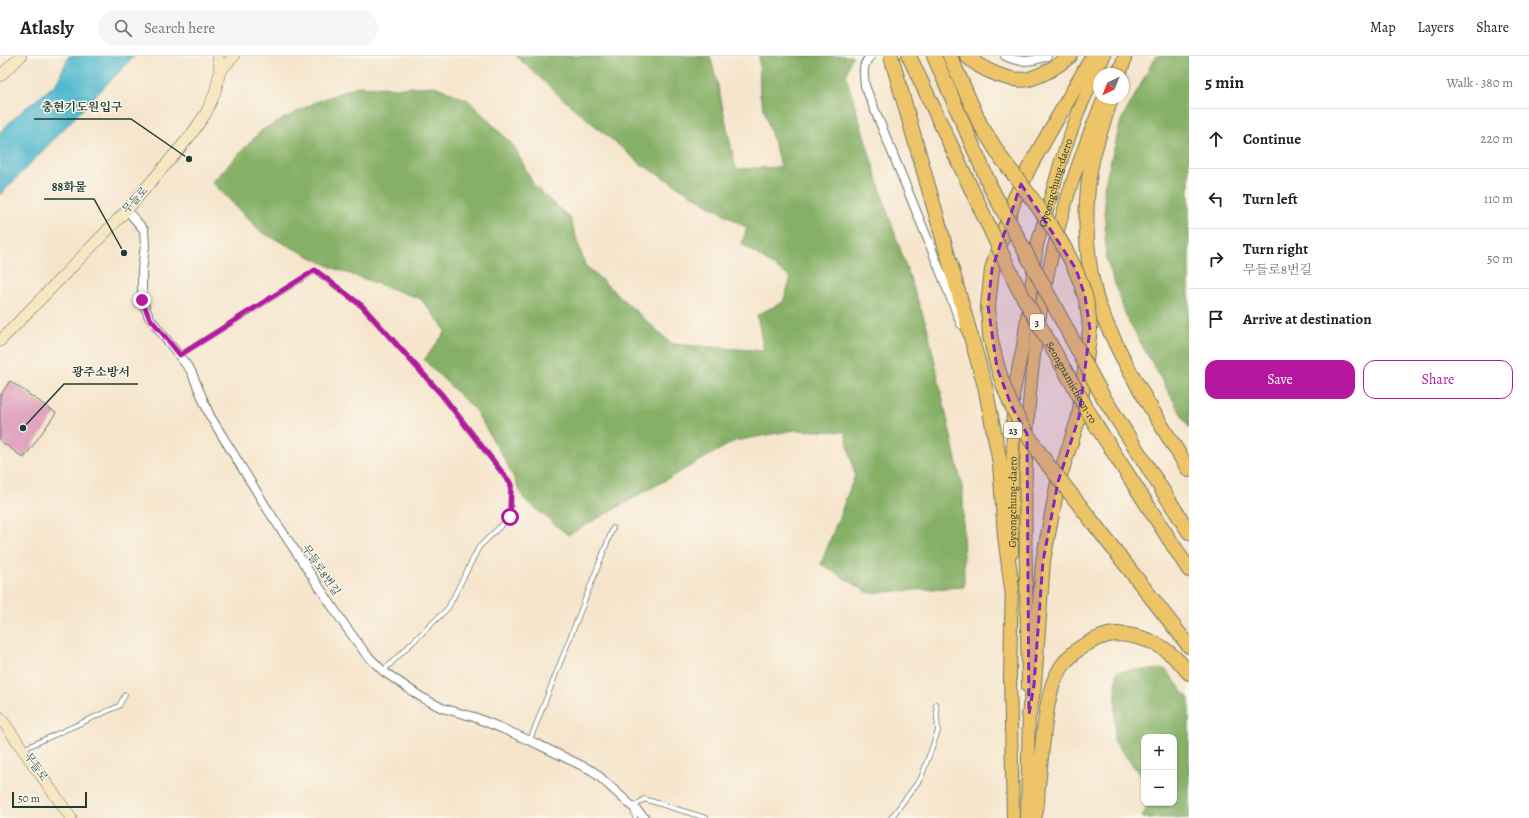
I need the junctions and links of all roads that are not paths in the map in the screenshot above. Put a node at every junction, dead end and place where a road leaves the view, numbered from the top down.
1 (218, 56) edge
2 (234, 56) edge
3 (871, 56) edge
4 (891, 56) edge
5 (909, 56) edge
6 (934, 56) edge
7 (950, 56) edge
8 (966, 56) edge
9 (1005, 56) edge
10 (1047, 56) edge
11 (1070, 56) edge
12 (1093, 56) edge
13 (1104, 56) edge
14 (18, 57) edge
15 (1125, 58) edge
16 (1121, 68) edge
17 (220, 71) junction
18 (0, 76) edge
19 (1101, 104) edge
20 (1109, 104) edge
21 (127, 210) junction
22 (0, 341) edge
23 (180, 355) junction
24 (985, 386) junction
25 (1189, 470) edge
26 (613, 528) dead end
27 (1189, 532) edge
28 (1189, 570) edge
29 (1012, 589) junction
30 (1189, 646) edge
31 (383, 671) junction
32 (1189, 673) edge
33 (125, 695) dead end
34 (936, 704) dead end
35 (1029, 714) junction
36 (0, 717) edge
37 (530, 740) junction
38 (23, 749) junction
39 (633, 808) junction
40 (71, 818) edge
41 (635, 818) edge
42 (645, 818) edge
43 (706, 818) edge
44 (891, 818) edge
45 (1013, 818) edge
46 (1027, 818) edge
47 (1034, 818) edge

1 - 17 street, 무들로
2 - 17 street
3 - 24 street
4 - 24 highway
5 - 28 highway, Seongnamicheon-ro / 3, bridge
6 - 27 highway, Seongnamicheon-ro / 3, bridge
7 - 35 highway, bridge
8 - 11 highway
9 - 10 street
12 - 30 highway, bridge
13 - 29 main road, Gyeongchung-daero / 23
14 - 18 street
15 - 16 highway
17 - 21 street, 무들로
19 - 35 main road, Gyeongchung-daero / 23
20 - 25 highway
21 - 22 street, 무들로
21 - 23 street, 무들로8번길
23 - 31 street, 무들로8번길
23 - 31 lane
24 - 29 highway
26 - 37 lane
29 - 45 main road, Gyeongchung-daero / 23
31 - 37 street, 무들로8번길
32 - 47 highway
33 - 38 lane
34 - 44 lane
35 - 46 main road, Gyeongchung-daero / 23
36 - 38 street, 무들로
37 - 39 street, 무들로8번길
38 - 40 street, 무들로
39 - 41 lane
39 - 42 street, 무들로8번길
39 - 43 lane

